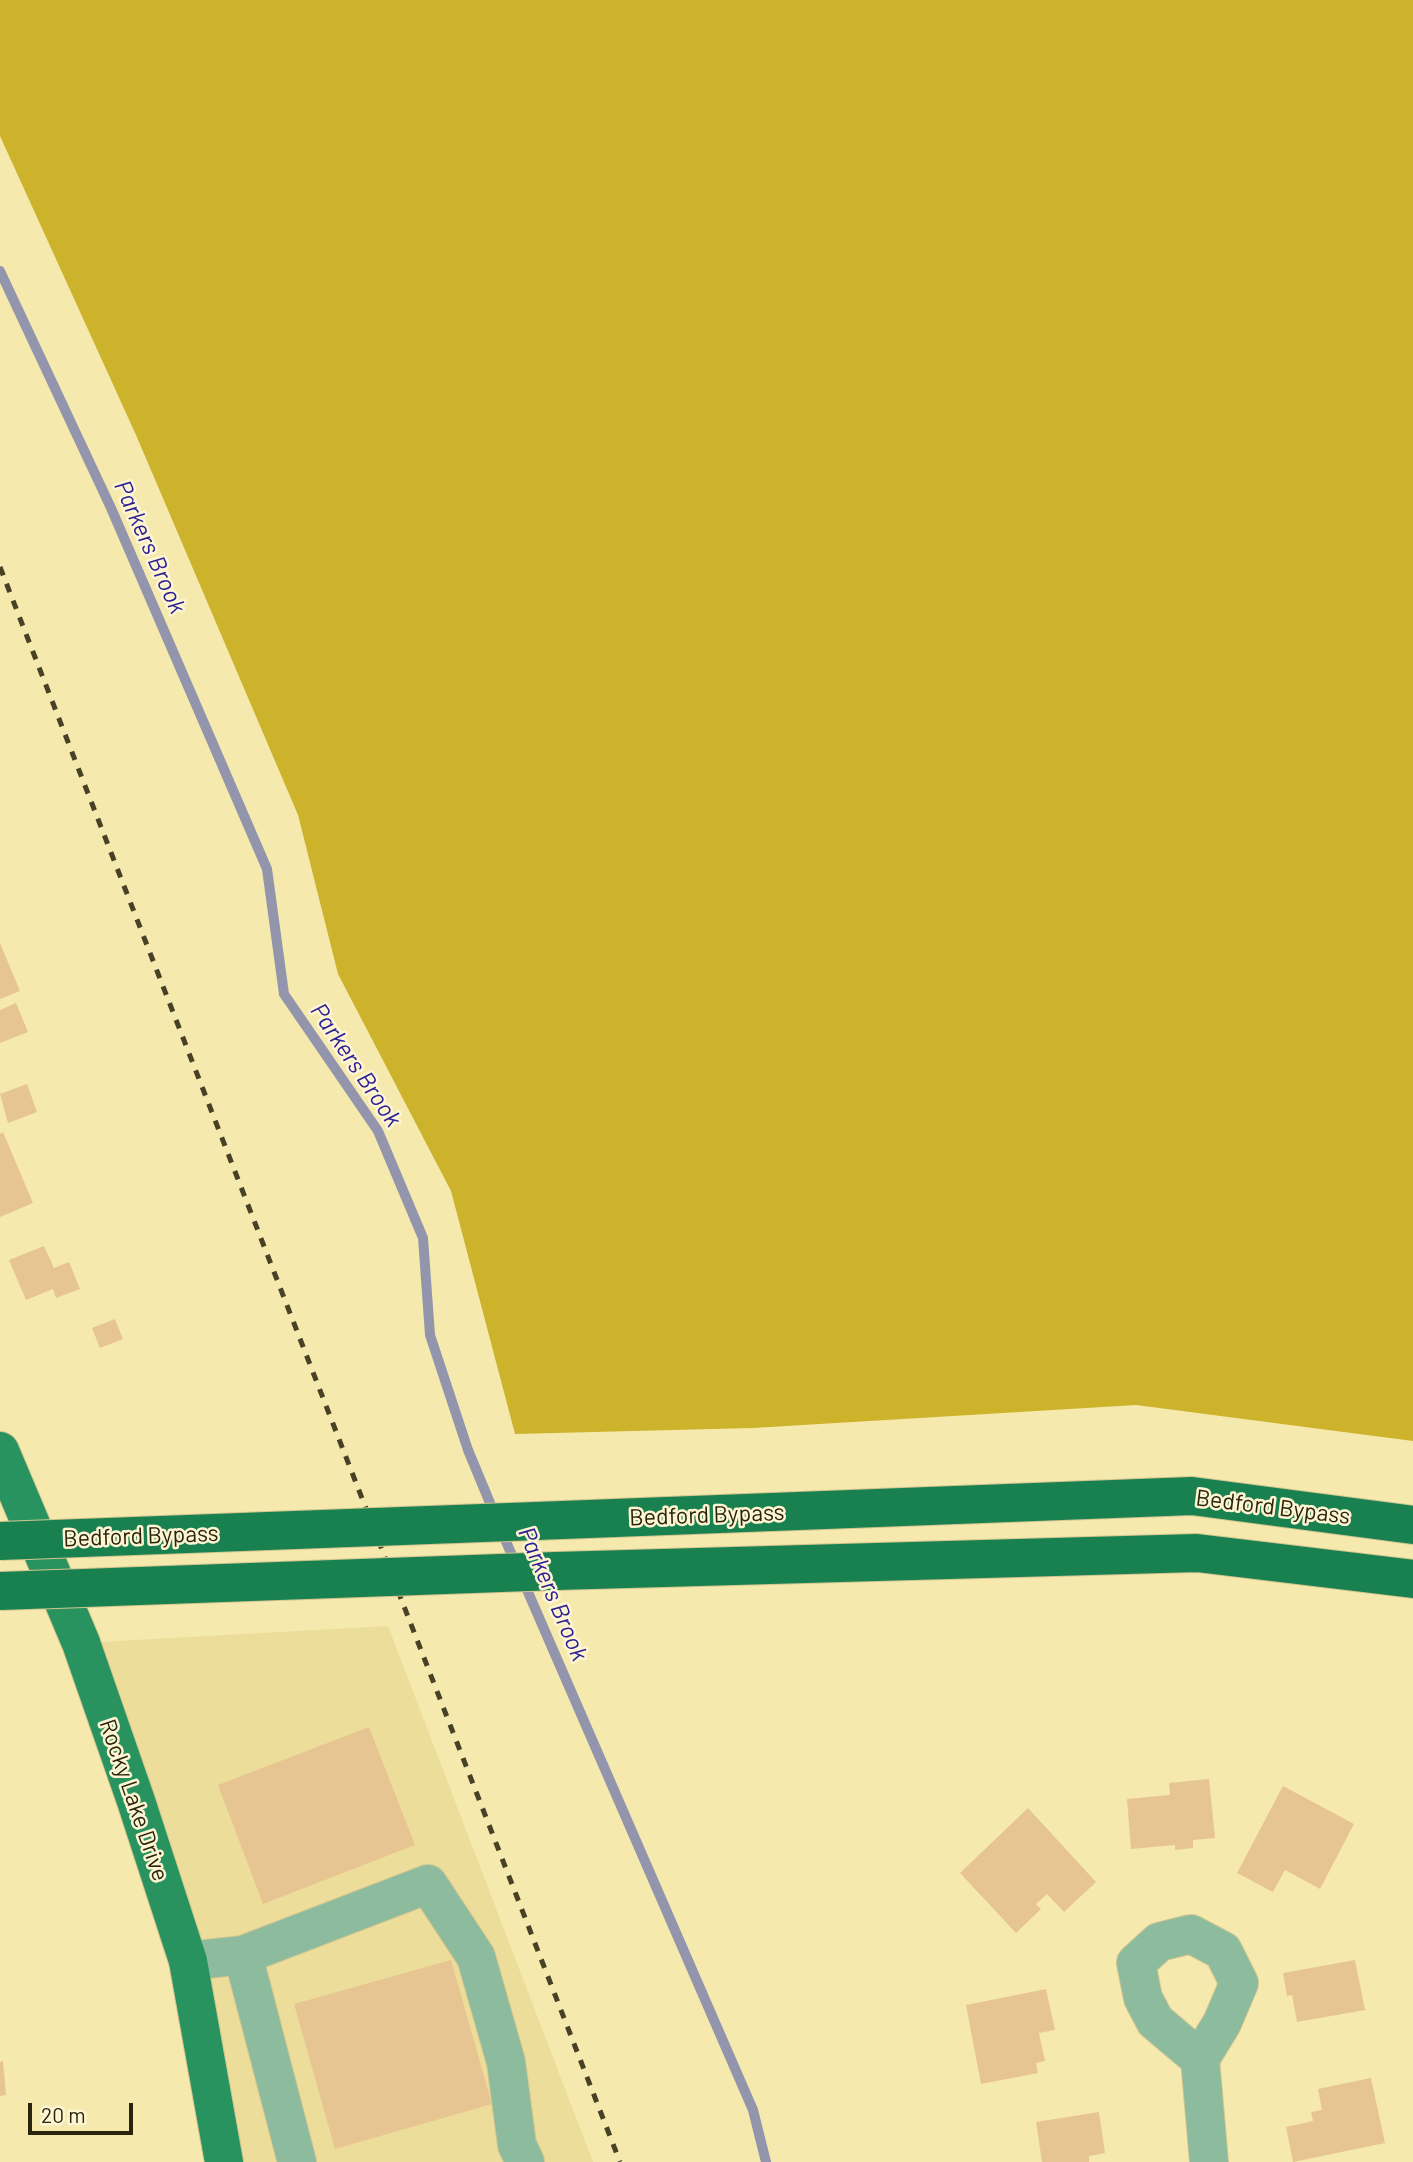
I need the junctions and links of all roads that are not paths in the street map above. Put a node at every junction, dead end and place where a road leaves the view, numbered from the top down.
1 (0, 1451) edge
2 (1413, 1525) edge
3 (0, 1541) edge
4 (1413, 1579) edge
5 (0, 1591) edge
6 (243, 1955) junction
7 (187, 1961) junction
8 (1200, 2059) dead end
9 (224, 2162) edge
10 (297, 2162) edge
11 (525, 2162) edge
12 (1209, 2162) edge

1 - 7 main road, Rocky Lake Drive
2 - 3 highway, Bedford Bypass, bridge
4 - 5 highway, bridge
6 - 7 street
6 - 10 street
6 - 11 street
7 - 9 main road, Rocky Lake Drive
8 - 12 street

